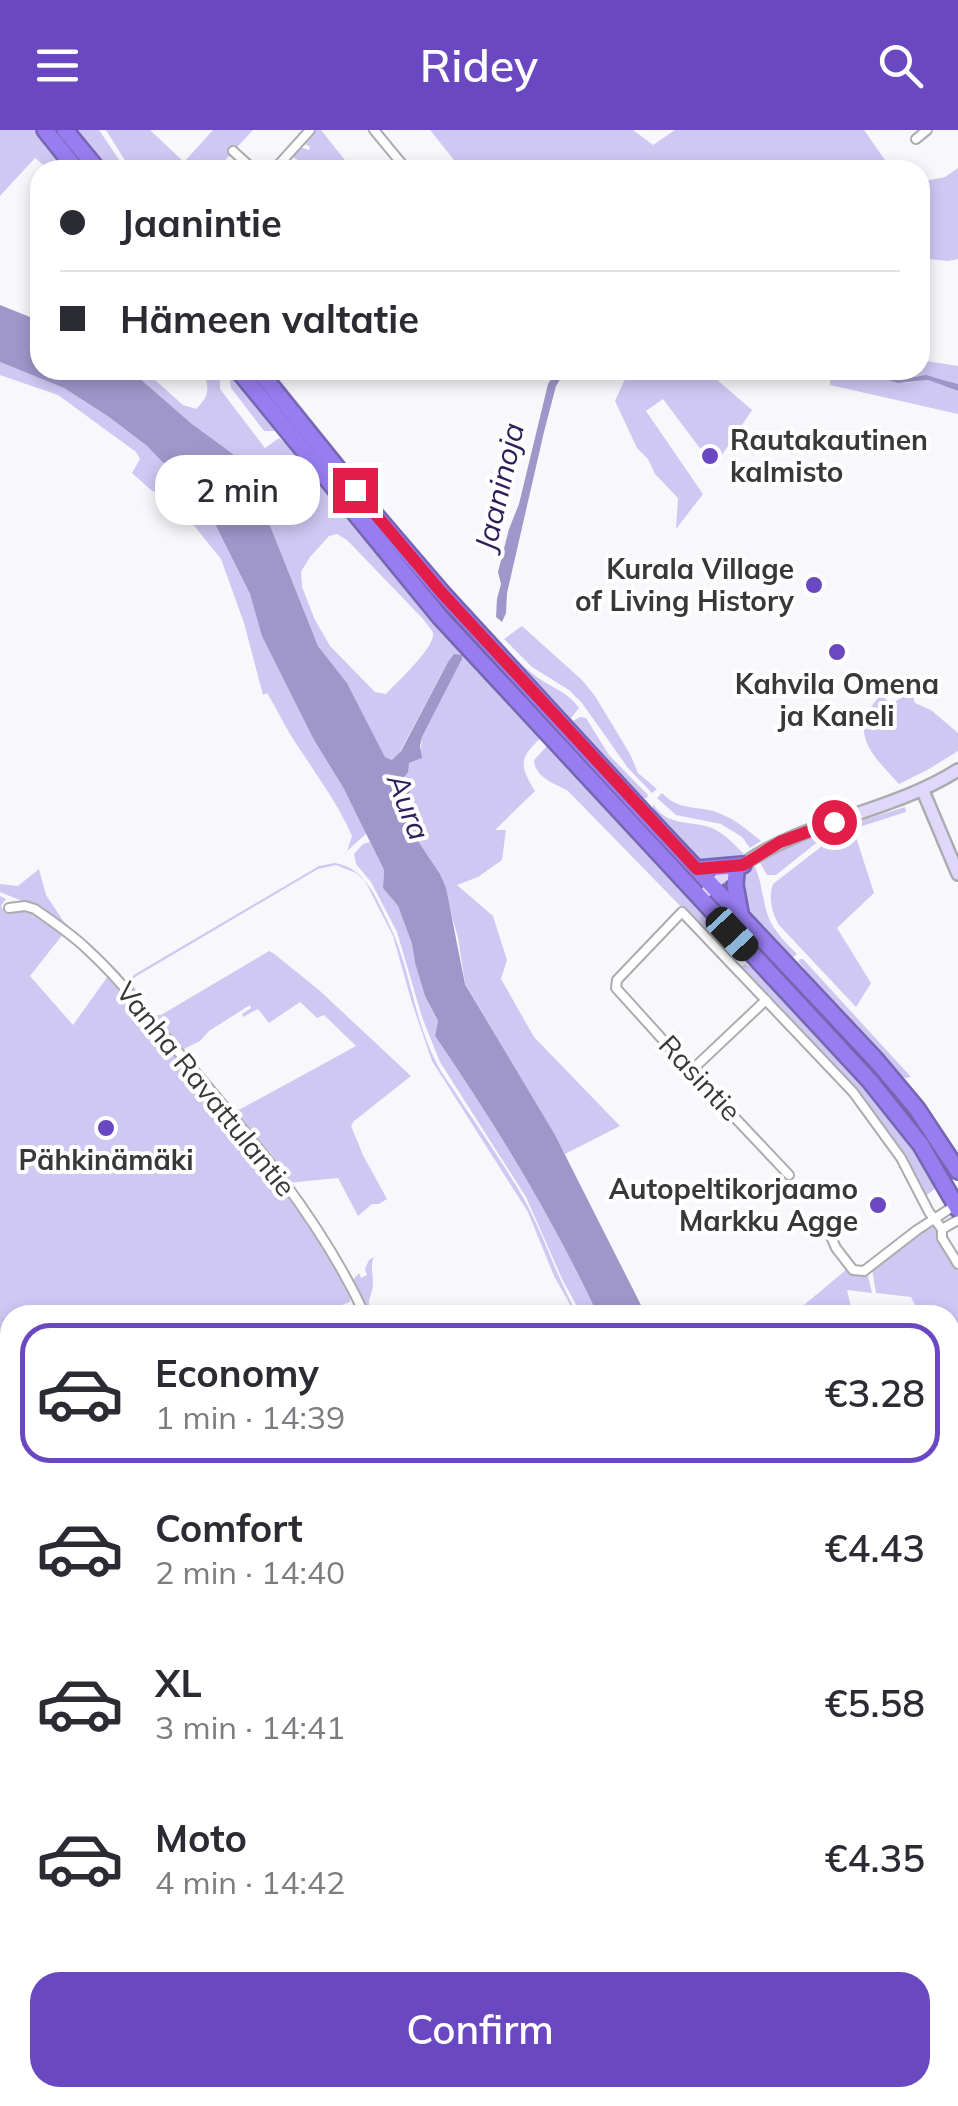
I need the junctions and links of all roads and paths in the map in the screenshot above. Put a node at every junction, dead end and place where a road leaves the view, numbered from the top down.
1 (45, 130) edge
2 (65, 130) edge
3 (310, 130) edge
4 (374, 130) edge
5 (927, 130) edge
6 (916, 139) dead end
7 (233, 152) dead end
8 (70, 160) edge
9 (90, 160) edge
10 (242, 160) edge
11 (283, 160) edge
12 (398, 160) edge
13 (246, 380) edge
14 (266, 380) edge
15 (958, 770) edge
16 (923, 791) junction
17 (697, 869) junction
18 (739, 869) junction
19 (958, 874) edge
20 (714, 888) junction
21 (700, 900) junction
22 (9, 908) dead end
23 (741, 916) junction
24 (766, 1000) junction
25 (694, 1068) junction
26 (958, 1171) edge
27 (789, 1176) dead end
28 (957, 1209) edge
29 (933, 1220) junction
30 (828, 1230) dead end
31 (942, 1230) junction
32 (958, 1264) edge
33 (360, 1305) edge

1 - 8 highway
2 - 9 highway
3 - 11 street
4 - 12 street
5 - 6 street
7 - 10 street
13 - 21 highway
14 - 17 highway
15 - 16 main road
16 - 18 main road
16 - 19 main road
17 - 18 highway
17 - 20 highway
18 - 20 main road
18 - 23 highway
20 - 21 main road
20 - 23 highway
21 - 28 highway
22 - 33 street, Vanha Ravattulantie
23 - 26 highway
24 - 25 street
24 - 25 street, Rasintie
24 - 29 street
25 - 27 street, Rasintie
28 - 29 street
28 - 31 street
29 - 30 street
29 - 31 street
31 - 32 street

